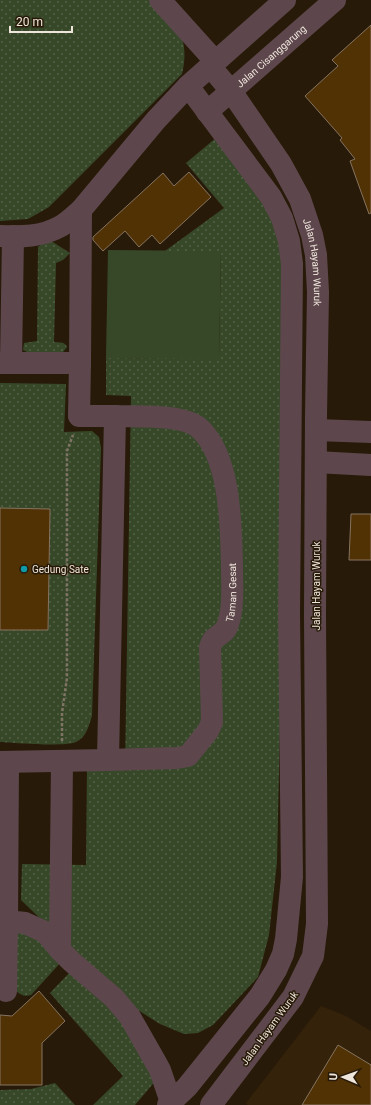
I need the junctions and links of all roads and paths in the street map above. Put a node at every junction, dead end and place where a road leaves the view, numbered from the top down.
1 (160, 0) edge
2 (285, 0) edge
3 (335, 0) edge
4 (213, 63) junction
5 (188, 86) junction
6 (231, 91) junction
7 (207, 112) junction
8 (81, 210) junction
9 (6, 236) edge
10 (5, 363) edge
11 (80, 363) junction
12 (291, 376) junction
13 (317, 376) junction
14 (79, 416) junction
15 (115, 416) junction
16 (316, 430) junction
17 (371, 432) edge
18 (316, 462) junction
19 (371, 465) edge
20 (289, 614) junction
21 (316, 614) junction
22 (108, 760) junction
23 (62, 761) junction
24 (4, 762) edge
25 (292, 877) junction
26 (318, 878) junction
27 (4, 921) edge
28 (60, 950) junction
29 (6, 992) dead end
30 (160, 1070) junction
31 (187, 1087) junction
32 (171, 1104) edge
33 (213, 1104) edge

1 - 4 street, Jalan Hayam Wuruk
2 - 4 street
3 - 6 street, Jalan Cisanggarung
4 - 5 street
4 - 6 street, Jalan Hayam Wuruk
5 - 7 street, Jalan Hayam Wuruk
5 - 8 street
6 - 7 street, Jalan Cisanggarung
6 - 13 street, Jalan Hayam Wuruk
7 - 12 street, Jalan Hayam Wuruk
8 - 9 street
8 - 11 street
9 - 10 street
10 - 11 street
11 - 14 street
12 - 13 street
12 - 20 street, Jalan Hayam Wuruk
13 - 16 street, Jalan Hayam Wuruk
14 - 15 street, Taman Gesat
14 - 23 path
15 - 22 street
15 - 22 street, Taman Gesat
16 - 17 street
16 - 18 street, Jalan Hayam Wuruk
18 - 19 street
18 - 21 street, Jalan Hayam Wuruk
20 - 21 street
20 - 25 street, Jalan Hayam Wuruk
21 - 26 street, Jalan Hayam Wuruk
22 - 23 street, Taman Gesat
23 - 24 street, Taman Gesat
23 - 28 street
24 - 27 street
25 - 26 street
25 - 31 street, Jalan Hayam Wuruk
26 - 33 street, Jalan Hayam Wuruk
27 - 28 street
27 - 29 street
28 - 30 street
30 - 31 street
30 - 32 street
31 - 32 street, Jalan Hayam Wuruk
31 - 33 street

